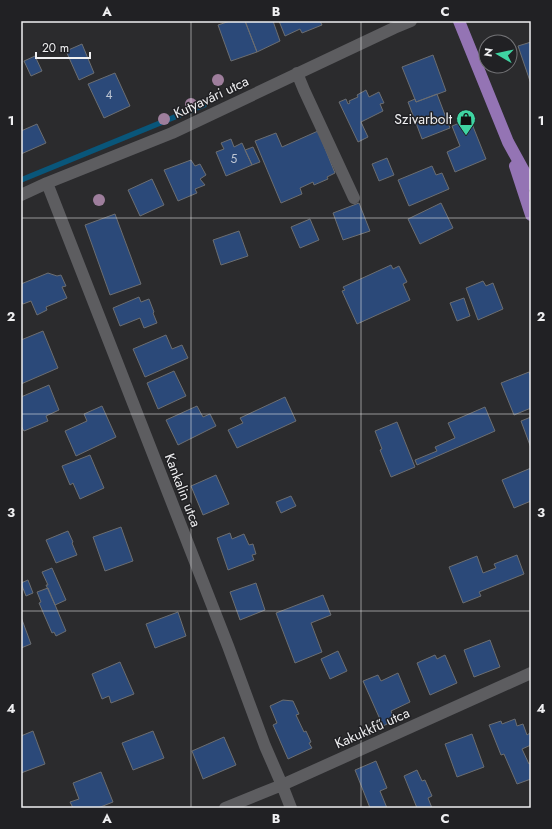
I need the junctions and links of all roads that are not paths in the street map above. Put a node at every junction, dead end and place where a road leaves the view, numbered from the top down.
1 (411, 21) edge
2 (459, 21) edge
3 (297, 73) junction
4 (508, 142) junction
5 (48, 183) junction
6 (531, 184) edge
7 (21, 195) edge
8 (354, 198) dead end
9 (531, 215) edge
10 (531, 673) edge
11 (282, 785) junction
12 (225, 808) edge
13 (291, 808) edge

1 - 3 street, Kutyavári utca
2 - 4 main road
3 - 5 street, Kutyavári utca
3 - 8 street
4 - 6 main road
4 - 9 main road
5 - 7 street, Kutyavári utca
5 - 11 street, Kankalin utca
10 - 11 street, Kakukkfű utca
11 - 12 street, Kakukkfű utca
11 - 13 street, Kankalin utca

